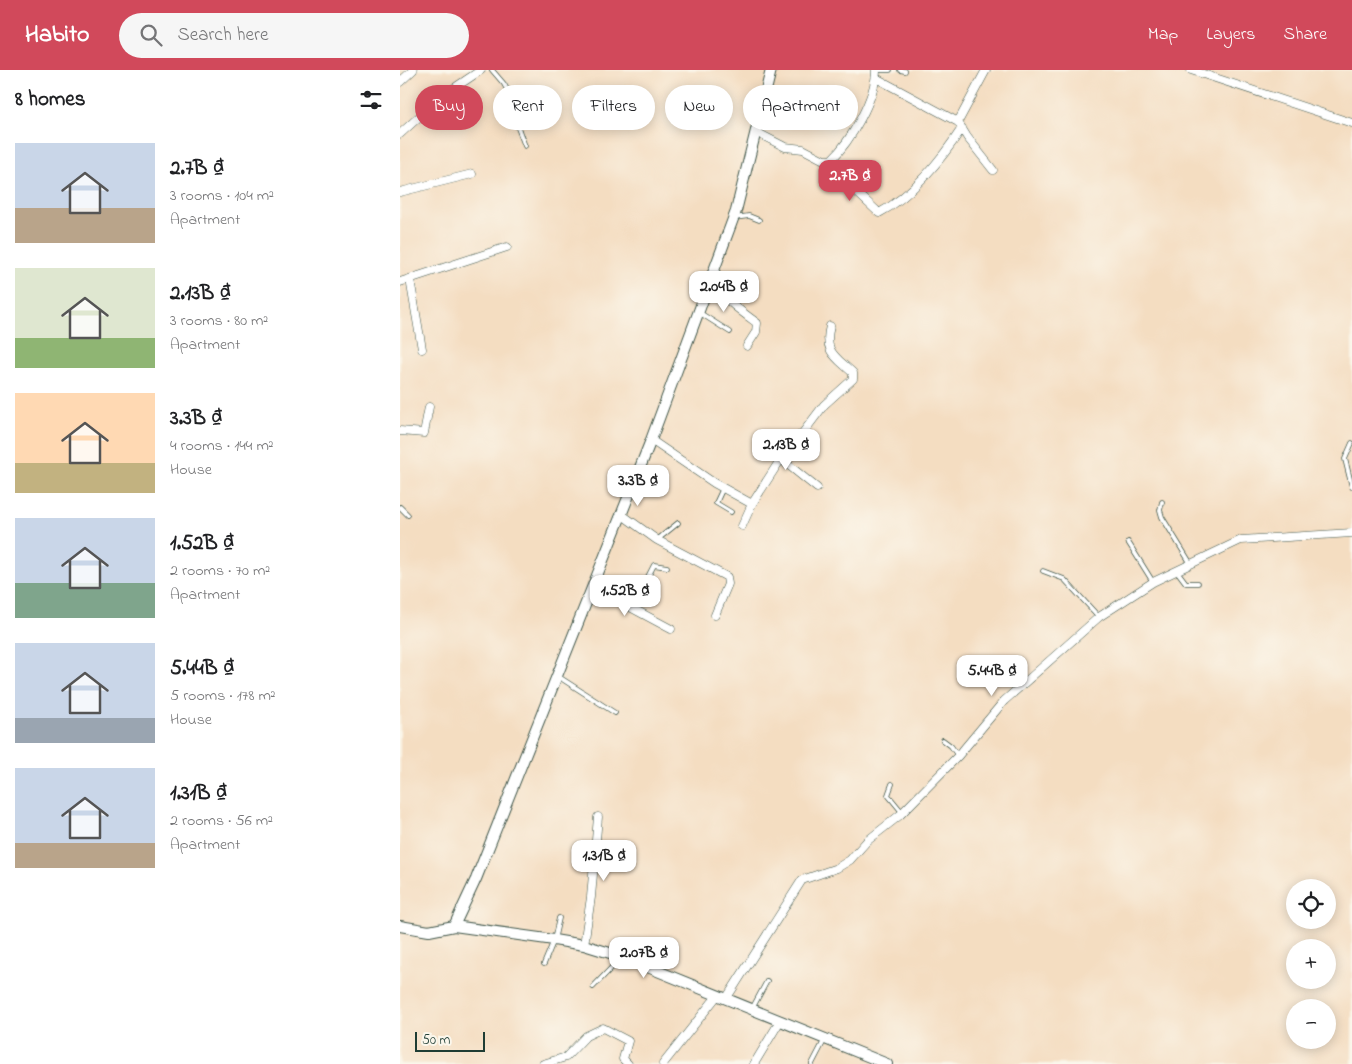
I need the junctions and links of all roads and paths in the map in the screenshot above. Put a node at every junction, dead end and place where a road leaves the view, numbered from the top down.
1 (413, 70) edge
2 (481, 70) edge
3 (492, 70) edge
4 (771, 70) edge
5 (890, 70) edge
6 (986, 70) edge
7 (1191, 70) edge
8 (877, 73) edge
9 (400, 82) edge
10 (768, 85) edge
11 (1349, 122) edge
12 (960, 125) junction
13 (756, 132) joint
14 (400, 134) edge
15 (525, 146) dead end
16 (828, 161) junction
17 (993, 170) dead end
18 (472, 174) dead end
19 (400, 192) edge
20 (734, 218) junction
21 (759, 220) dead end
22 (507, 247) dead end
23 (711, 278) junction
24 (410, 279) junction
25 (400, 282) edge
26 (698, 312) junction
27 (830, 326) dead end
28 (730, 332) dead end
29 (747, 346) dead end
30 (422, 349) dead end
31 (429, 408) dead end
32 (400, 431) edge
33 (651, 440) junction
34 (1352, 443) edge
35 (780, 458) junction
36 (1352, 487) edge
37 (723, 488) junction
38 (817, 488) dead end
39 (1162, 502) dead end
40 (752, 504) junction
41 (400, 507) edge
42 (731, 512) dead end
43 (622, 514) junction
44 (408, 515) dead end
45 (678, 523) dead end
46 (742, 526) dead end
47 (1352, 533) edge
48 (657, 540) junction
49 (1128, 542) dead end
50 (1191, 564) junction
51 (667, 567) dead end
52 (1043, 571) dead end
53 (1177, 571) junction
54 (1153, 582) junction
55 (594, 583) junction
56 (1198, 583) dead end
57 (632, 608) junction
58 (715, 615) dead end
59 (1100, 617) junction
60 (671, 629) dead end
61 (557, 676) junction
62 (615, 713) dead end
63 (943, 740) dead end
64 (958, 756) junction
65 (892, 784) dead end
66 (902, 812) junction
67 (598, 817) dead end
68 (559, 918) dead end
69 (400, 926) edge
70 (454, 926) junction
71 (554, 940) junction
72 (584, 945) junction
73 (623, 957) junction
74 (544, 964) dead end
75 (767, 981) dead end
76 (593, 988) dead end
77 (721, 997) junction
78 (752, 1009) junction
79 (780, 1021) junction
80 (825, 1039) junction
81 (543, 1064) edge
82 (628, 1064) edge
83 (663, 1064) edge
84 (754, 1064) edge
85 (812, 1064) edge
86 (887, 1064) edge

1 - 9 street
2 - 14 street
3 - 15 lane
4 - 10 street
5 - 8 lane
6 - 12 street
7 - 11 street
8 - 12 street
8 - 16 street
12 - 16 street
12 - 17 street
13 - 16 street
13 - 20 street
18 - 19 street
20 - 21 lane
20 - 23 street
22 - 24 street
23 - 26 street
23 - 29 street
24 - 25 street
24 - 30 street
26 - 28 lane
26 - 33 street
27 - 35 street
31 - 32 street
33 - 37 street
33 - 43 street
34 - 36 lane
35 - 38 street
35 - 40 street
37 - 40 street
37 - 42 lane
39 - 50 lane
40 - 46 street
41 - 44 lane
43 - 48 street
43 - 55 street
45 - 48 lane
47 - 50 street
48 - 58 street
49 - 54 lane
50 - 53 street
51 - 57 lane
52 - 59 lane
53 - 54 street
53 - 56 lane
54 - 59 street
55 - 57 street
55 - 61 street
57 - 60 street
59 - 64 street
61 - 62 lane
61 - 70 street
63 - 64 lane
64 - 66 street
65 - 66 lane
66 - 77 street
67 - 72 street
68 - 71 lane
69 - 70 street
70 - 71 street
71 - 72 street
71 - 74 lane
72 - 73 street
73 - 76 lane
73 - 77 street
75 - 78 lane
77 - 78 street
77 - 83 street
78 - 79 street
79 - 80 street
79 - 84 street
80 - 85 lane
80 - 86 street
81 - 82 street

